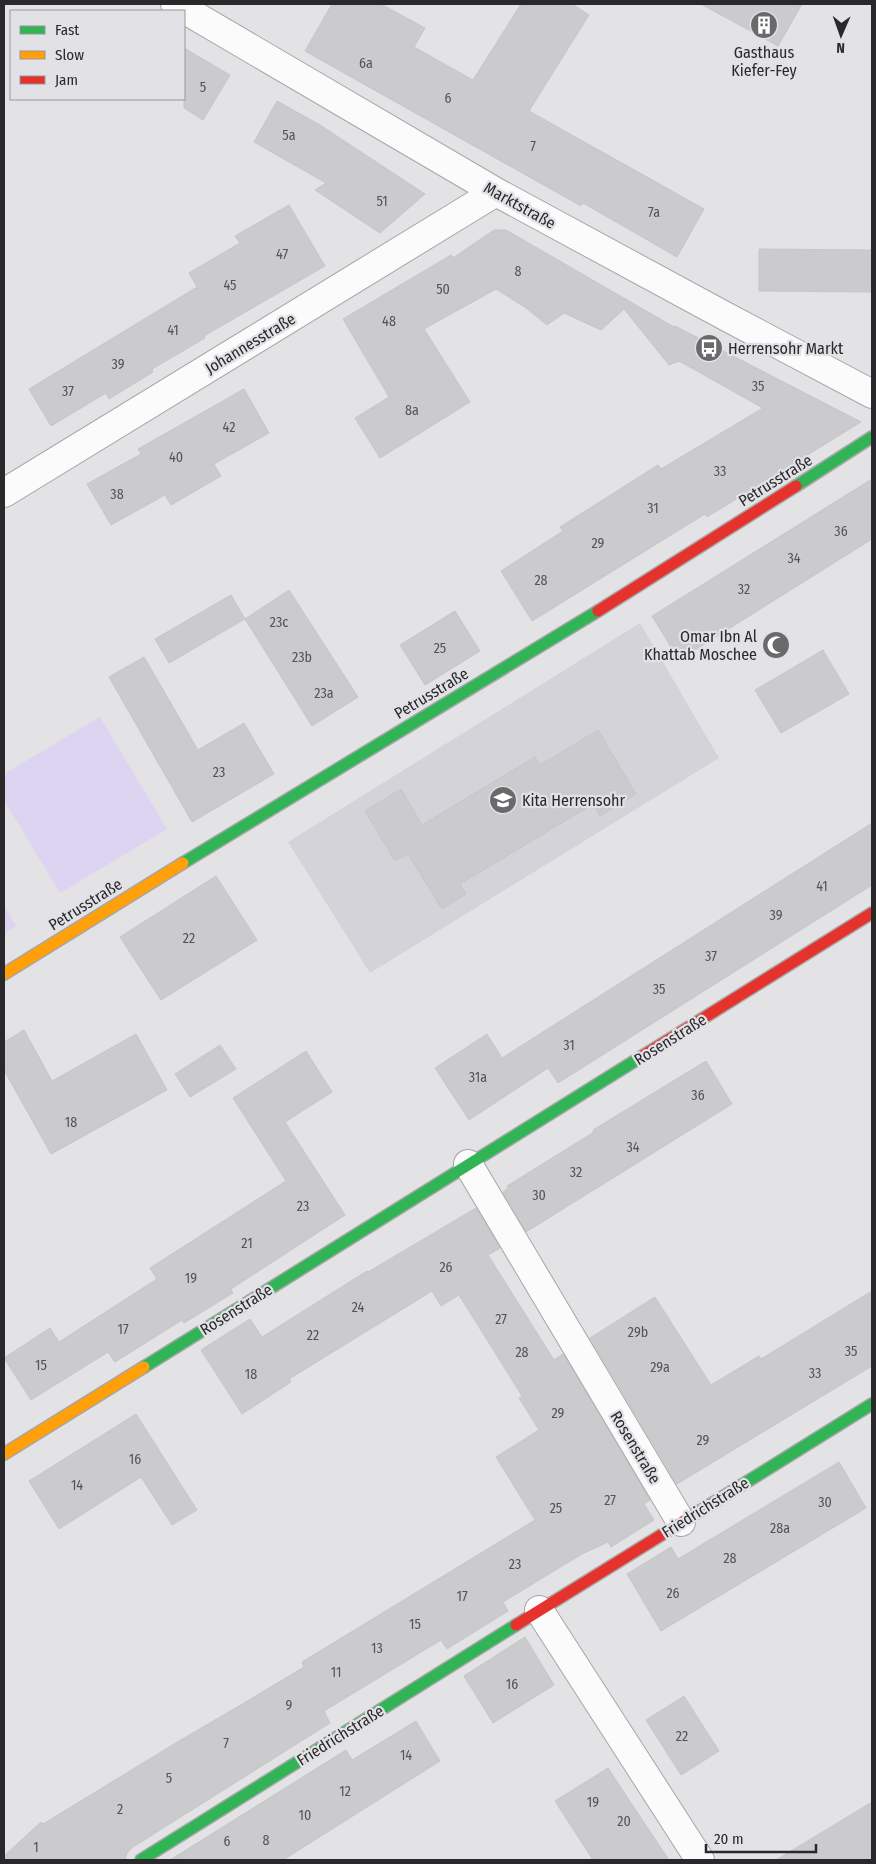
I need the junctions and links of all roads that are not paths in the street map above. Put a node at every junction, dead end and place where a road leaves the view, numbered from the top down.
1 (175, 4) edge
2 (496, 192) junction
3 (872, 394) edge
4 (872, 437) edge
5 (4, 493) edge
6 (872, 913) edge
7 (4, 974) edge
8 (468, 1164) junction
9 (872, 1404) edge
10 (4, 1454) edge
11 (680, 1522) junction
12 (539, 1610) junction
13 (142, 1860) edge
14 (700, 1860) edge

1 - 2 street, Marktstraße
2 - 3 street, Marktstraße
2 - 5 street, Johannesstraße
4 - 7 street, Petrusstraße
6 - 8 street, Rosenstraße
8 - 10 street, Rosenstraße
8 - 11 street, Rosenstraße
9 - 11 street, Friedrichstraße
11 - 12 street, Friedrichstraße
12 - 13 street, Friedrichstraße
12 - 14 street

